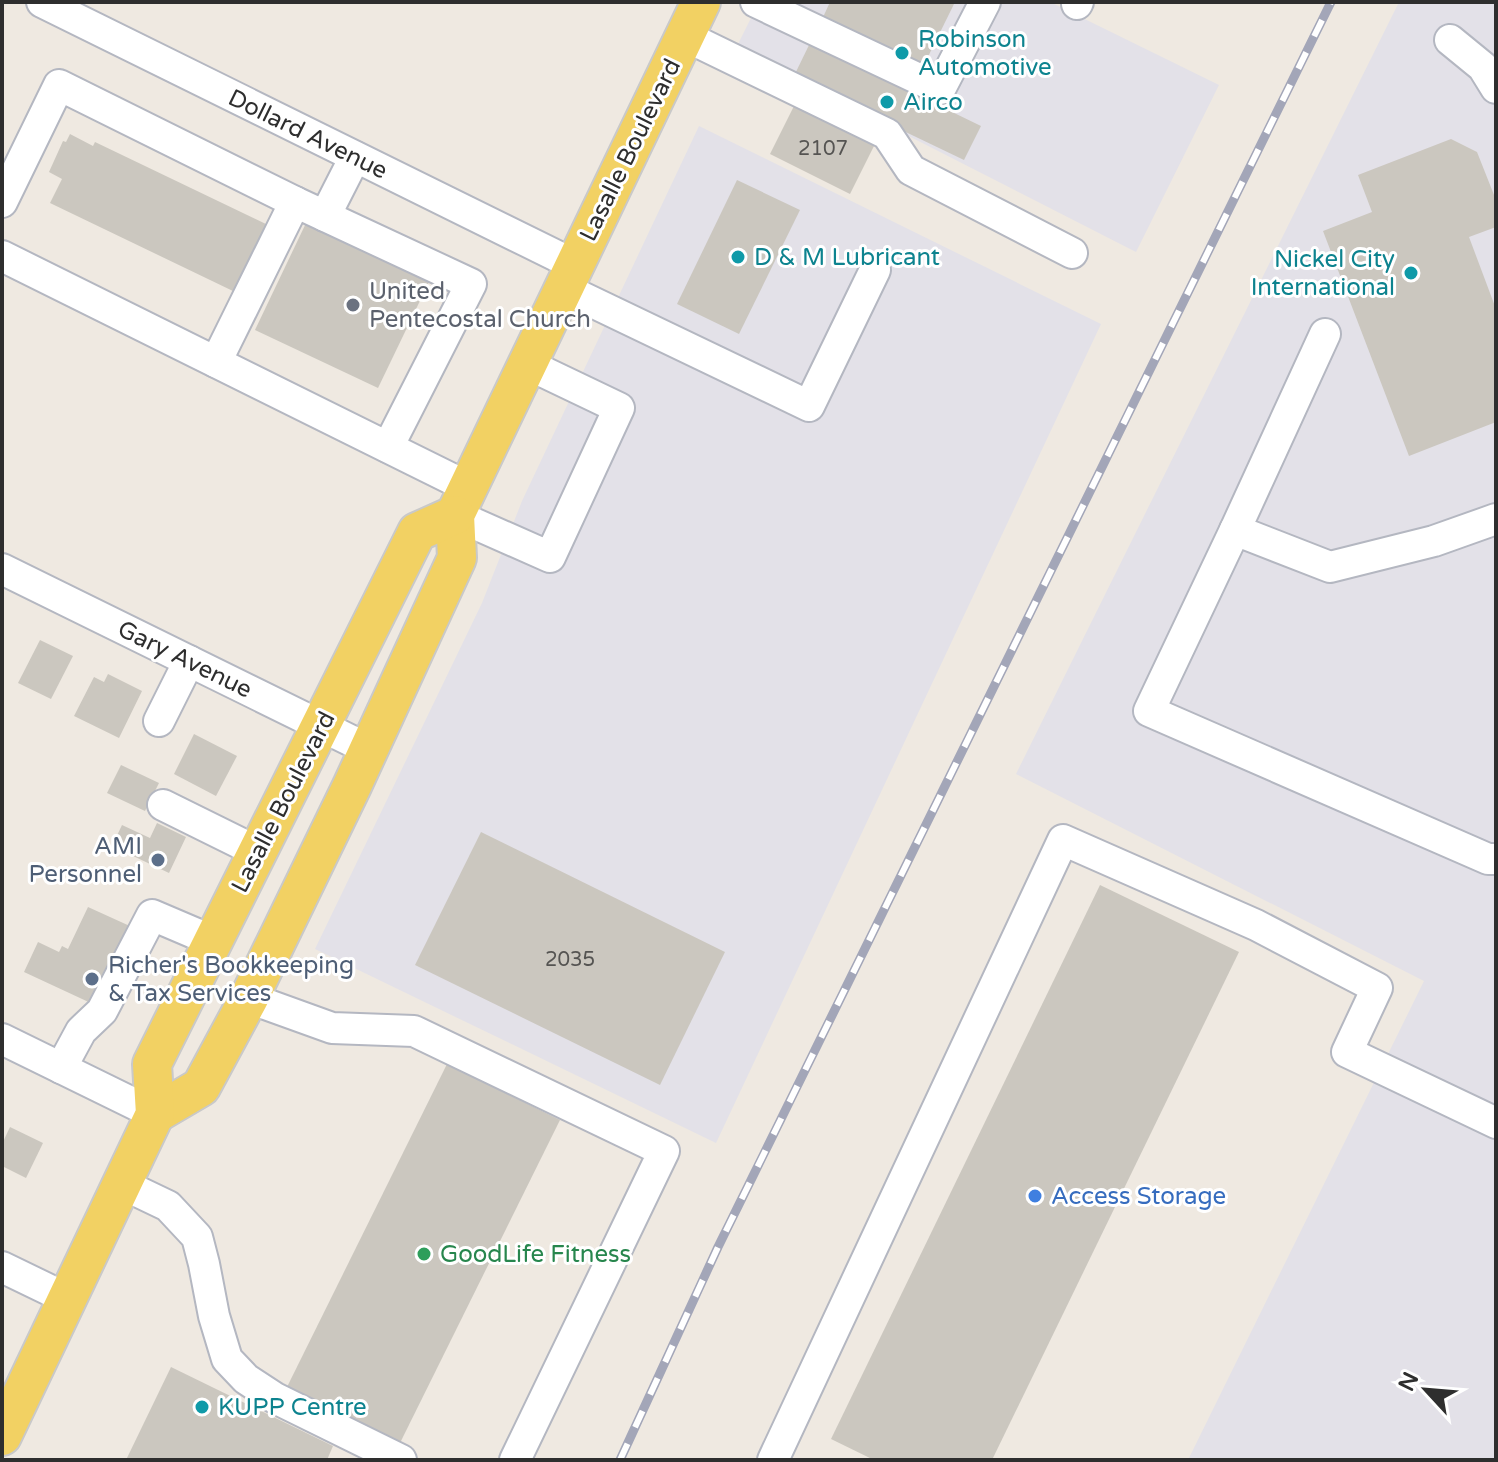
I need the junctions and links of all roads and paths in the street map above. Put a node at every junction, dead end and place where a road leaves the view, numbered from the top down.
1 (42, 2) edge
2 (701, 2) edge
3 (756, 2) edge
4 (985, 2) edge
5 (685, 36) junction
6 (1450, 40) dead end
7 (1496, 88) edge
8 (355, 157) junction
9 (2, 202) edge
10 (295, 202) junction
11 (325, 216) junction
12 (1072, 253) dead end
13 (2, 256) edge
14 (875, 270) dead end
15 (569, 277) junction
16 (1325, 334) dead end
17 (216, 362) junction
18 (527, 364) junction
19 (388, 447) junction
20 (461, 501) junction
21 (1496, 519) edge
22 (1235, 530) junction
23 (2, 569) edge
24 (189, 661) junction
25 (159, 721) dead end
26 (321, 725) junction
27 (368, 749) junction
28 (163, 805) dead end
29 (258, 852) junction
30 (1496, 859) edge
31 (213, 941) junction
32 (249, 998) junction
33 (2, 1039) edge
34 (61, 1068) junction
35 (155, 1114) junction
36 (1496, 1123) edge
37 (122, 1184) junction
38 (2, 1267) edge
39 (68, 1299) junction
40 (2, 1436) edge
41 (401, 1460) edge
42 (515, 1460) edge
43 (773, 1460) edge

1 - 8 street, Dollard Avenue
2 - 5 main road, Lasalle Boulevard
3 - 4 street
5 - 12 street
5 - 15 main road, Lasalle Boulevard
6 - 7 street
8 - 11 street
8 - 15 street, Dollard Avenue
9 - 10 street
10 - 11 street
10 - 17 street
11 - 19 street
13 - 17 street
14 - 15 street, Dollard Avenue
15 - 18 main road, Lasalle Boulevard
16 - 22 street
17 - 19 street
18 - 20 main road, Lasalle Boulevard
18 - 20 street
19 - 20 street
20 - 26 main road, Lasalle Boulevard
20 - 27 main road, Lasalle Boulevard
21 - 22 street
22 - 30 street
23 - 24 street, Gary Avenue
24 - 25 street
24 - 26 street, Gary Avenue
26 - 27 street, Gary Avenue
26 - 29 main road, Lasalle Boulevard
27 - 32 main road, Lasalle Boulevard
28 - 29 street
29 - 31 main road, Lasalle Boulevard
31 - 34 street
31 - 35 main road, Lasalle Boulevard
32 - 35 main road, Lasalle Boulevard
32 - 42 street
33 - 34 street
34 - 35 street
35 - 37 main road, Lasalle Boulevard
36 - 43 street
37 - 39 main road, Lasalle Boulevard
37 - 41 street
38 - 39 street
39 - 40 main road, Lasalle Boulevard

